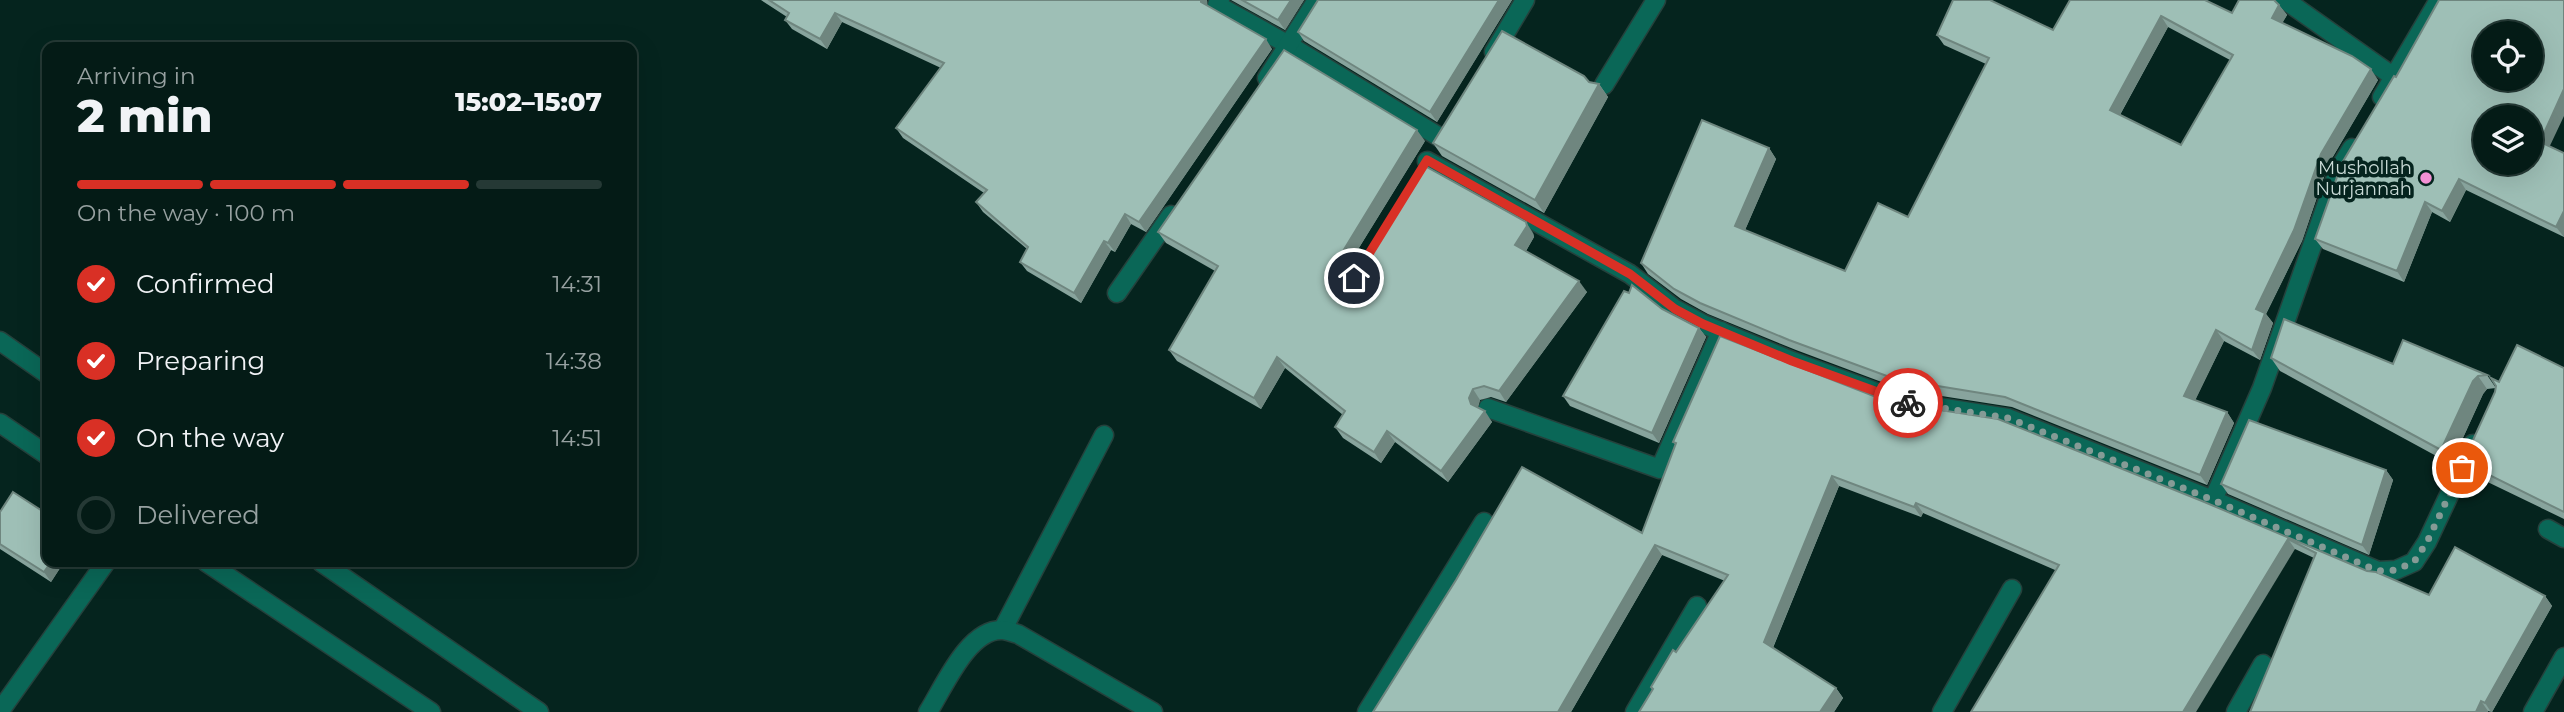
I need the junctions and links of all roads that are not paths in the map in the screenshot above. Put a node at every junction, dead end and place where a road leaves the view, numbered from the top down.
1 (1220, 0) edge
2 (1317, 0) edge
3 (1525, 0) edge
4 (1656, 0) edge
5 (2286, 0) edge
6 (2439, 0) edge
7 (1287, 44) junction
8 (1483, 69) edge
9 (2394, 77) junction
10 (1604, 85) dead end
11 (1257, 92) edge
12 (2373, 112) edge
13 (2360, 135) edge
14 (1183, 197) edge
15 (1117, 293) dead end
16 (1721, 331) junction
17 (0, 341) edge
18 (42, 370) edge
19 (1488, 408) edge
20 (2482, 422) edge
21 (0, 423) edge
22 (1104, 435) dead end
23 (42, 452) edge
24 (2213, 500) junction
25 (1484, 522) dead end
26 (2548, 528) edge
27 (2564, 538) edge
28 (102, 567) edge
29 (214, 567) edge
30 (328, 567) edge
31 (2012, 589) dead end
32 (1697, 607) dead end
33 (1003, 629) junction
34 (2564, 657) edge
35 (2263, 664) dead end
36 (0, 711) edge
37 (431, 712) edge
38 (539, 712) edge
39 (928, 712) edge
40 (1153, 712) edge
41 (1367, 712) edge
42 (1635, 712) edge
43 (1942, 712) edge
44 (2236, 712) edge
45 (2533, 712) edge

1 - 7 street
2 - 7 street
3 - 8 street
4 - 10 street
5 - 9 street
6 - 9 street
7 - 11 street
7 - 16 street
9 - 12 street
13 - 24 street
14 - 15 street
16 - 19 street
16 - 24 street
17 - 18 street
20 - 24 street
21 - 23 street
22 - 33 street
25 - 41 street
26 - 27 street
28 - 36 street
29 - 37 street
30 - 38 street
31 - 43 street
32 - 42 street
33 - 39 street
33 - 40 street
34 - 45 street
35 - 44 street

